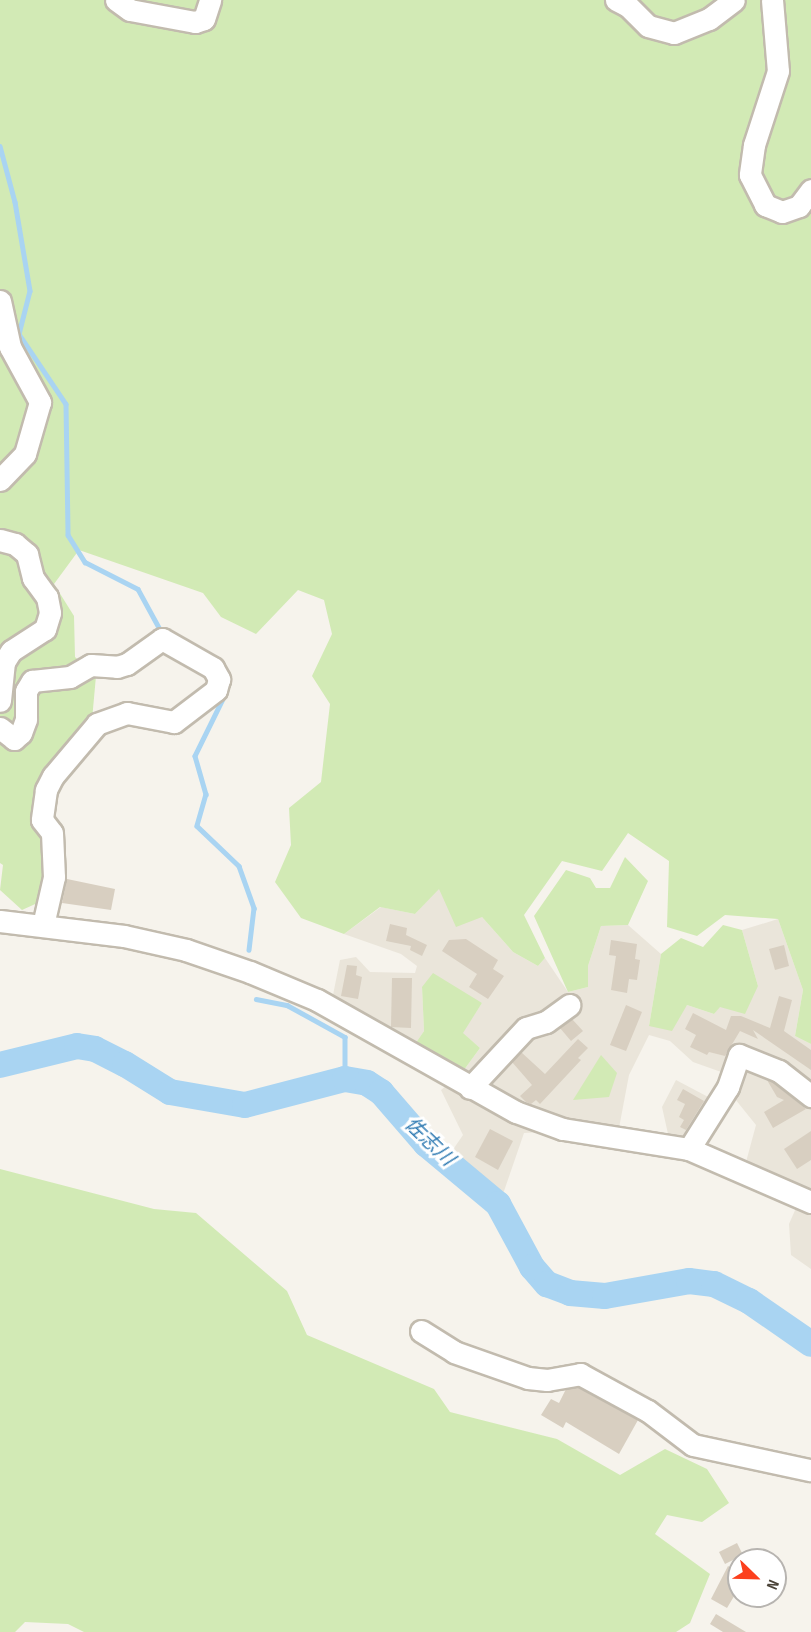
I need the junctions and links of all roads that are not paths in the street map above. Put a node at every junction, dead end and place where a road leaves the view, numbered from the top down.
1 (116, 0) edge
2 (210, 0) edge
3 (616, 0) edge
4 (734, 0) edge
5 (772, 0) edge
6 (811, 190) edge
7 (0, 301) edge
8 (0, 480) edge
9 (0, 540) edge
10 (0, 701) edge
11 (0, 728) edge
12 (0, 921) edge
13 (43, 925) junction
14 (569, 1005) dead end
15 (470, 1088) junction
16 (811, 1096) edge
17 (689, 1149) junction
18 (811, 1202) edge
19 (420, 1331) dead end
20 (811, 1470) edge

1 - 2 street
3 - 4 street
5 - 6 street
7 - 8 street
9 - 10 street
11 - 13 street
12 - 13 street
13 - 15 street
14 - 15 street
15 - 17 street
16 - 17 street
17 - 18 street
19 - 20 street

